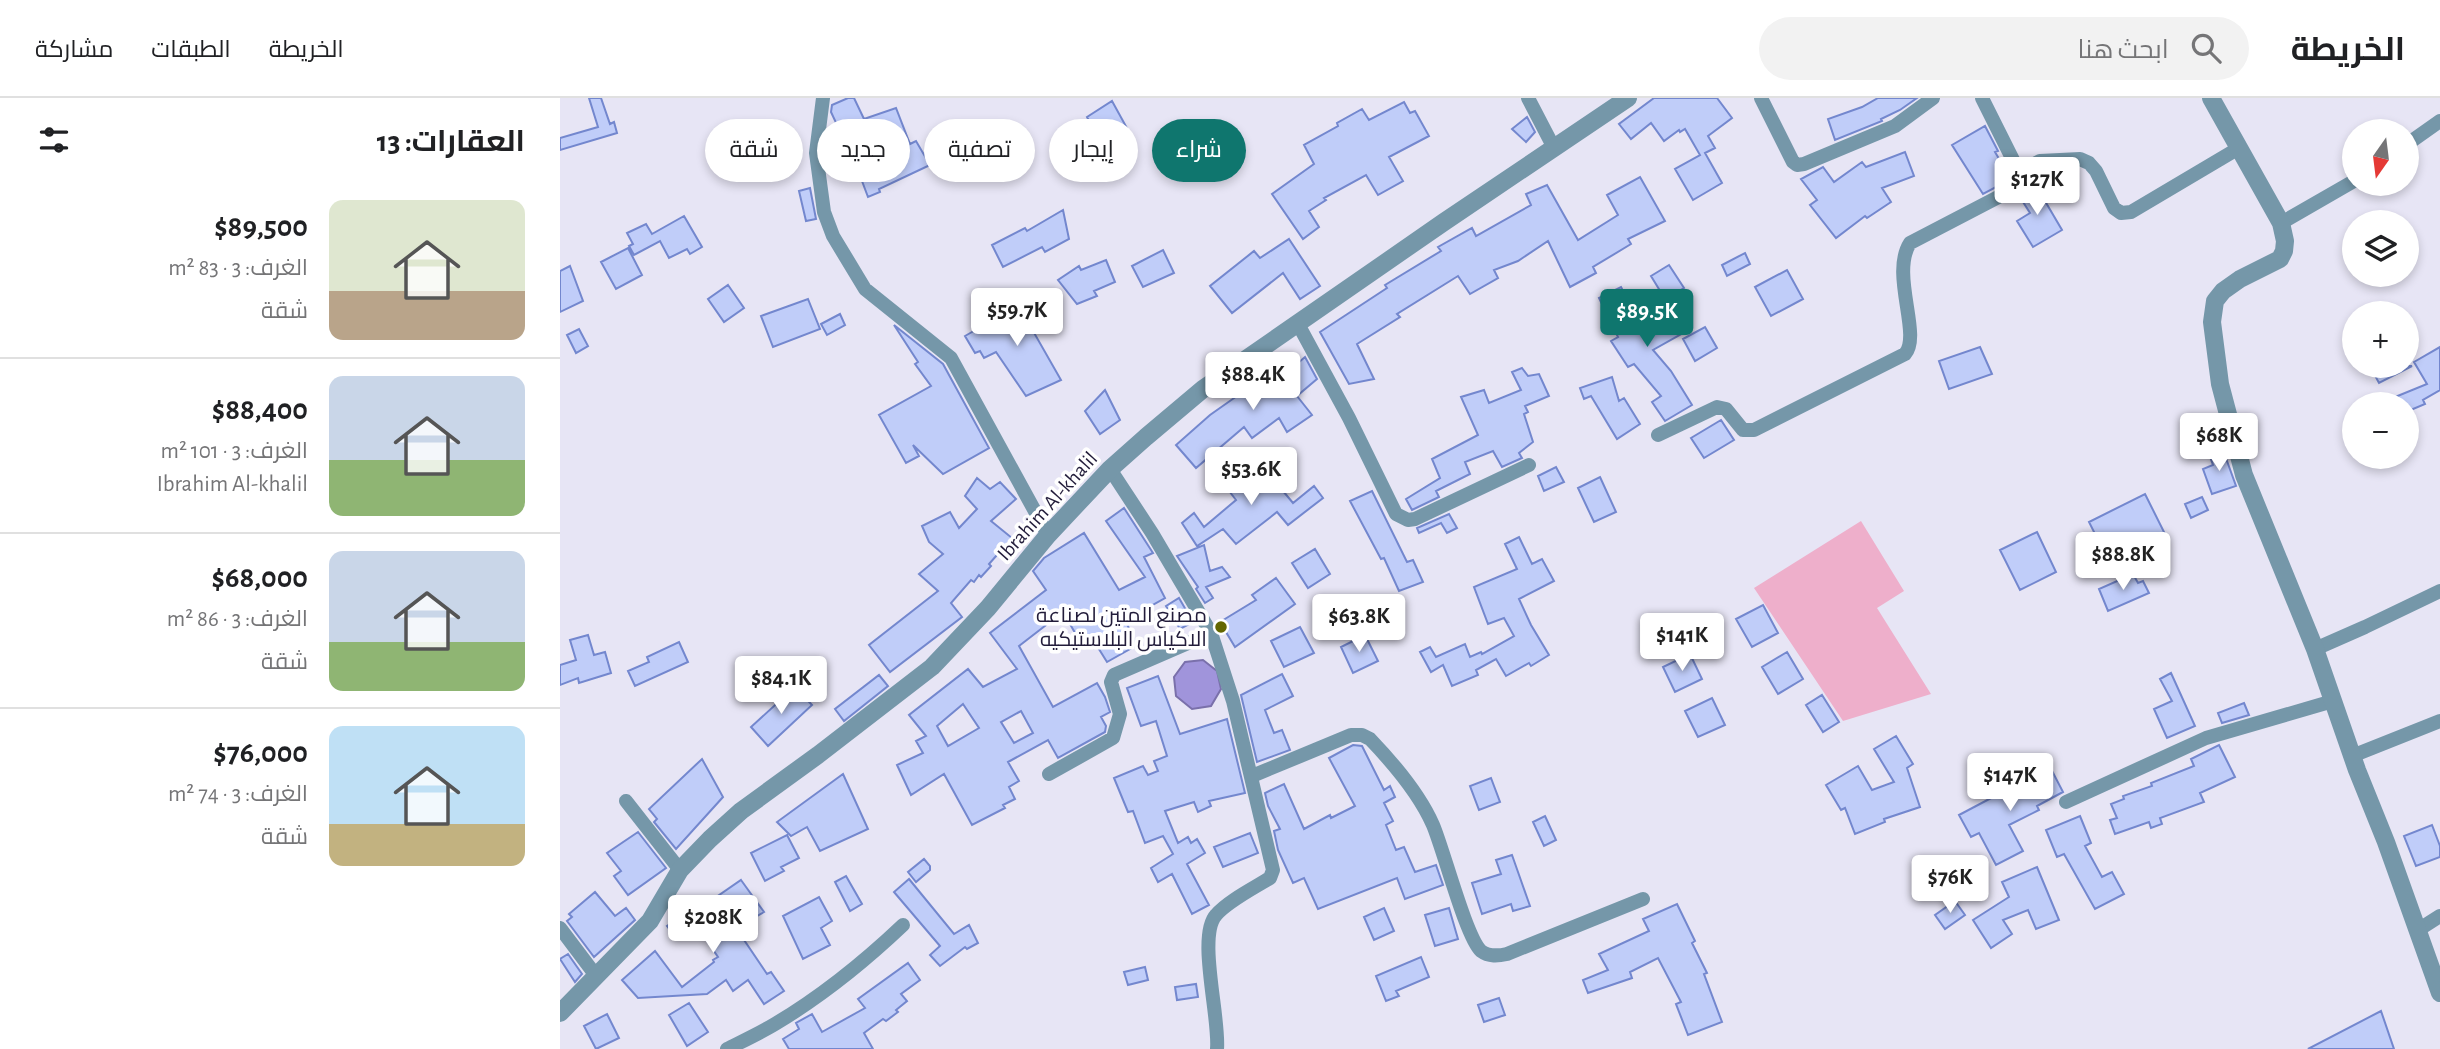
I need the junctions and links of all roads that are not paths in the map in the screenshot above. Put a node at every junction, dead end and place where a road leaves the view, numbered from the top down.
1 (823, 98) edge
2 (1528, 98) edge
3 (1628, 98) edge
4 (1761, 98) edge
5 (1933, 98) edge
6 (1982, 98) edge
7 (2211, 98) edge
8 (2440, 121) edge
9 (2419, 136) edge
10 (1554, 148) junction
11 (2239, 149) junction
12 (2019, 172) junction
13 (2342, 188) edge
14 (2281, 223) junction
15 (1298, 324) junction
16 (1658, 435) dead end
17 (1529, 465) dead end
18 (1110, 470) junction
19 (1048, 535) junction
20 (2440, 591) edge
21 (1211, 633) junction
22 (2315, 649) junction
23 (2333, 701) junction
24 (2440, 721) edge
25 (2352, 756) junction
26 (1049, 774) dead end
27 (1252, 776) junction
28 (626, 801) dead end
29 (2066, 802) dead end
30 (680, 870) junction
31 (1643, 899) dead end
32 (2440, 916) edge
33 (903, 925) dead end
34 (560, 928) edge
35 (2417, 930) junction
36 (597, 977) junction
37 (2440, 993) edge
38 (560, 1013) edge
39 (727, 1049) edge
40 (1217, 1049) edge

1 - 19 street
2 - 10 street
3 - 10 street, Ibrahim Al-khalil
4 - 5 street
6 - 12 street
7 - 11 street
8 - 9 street
10 - 15 street, Ibrahim Al-khalil
11 - 12 street
11 - 14 street
12 - 16 street
13 - 14 street
14 - 22 street
15 - 17 street
15 - 18 street, Ibrahim Al-khalil
18 - 19 street, Ibrahim Al-khalil
18 - 21 street
19 - 30 street, Ibrahim Al-khalil
20 - 22 street
21 - 26 street
21 - 27 street
22 - 23 street
23 - 25 street
23 - 29 street
24 - 25 street
25 - 35 street
27 - 31 street
27 - 40 street
28 - 30 street
30 - 36 street, Ibrahim Al-khalil
32 - 35 street
33 - 39 street
34 - 36 street
35 - 37 street
36 - 38 street, Ibrahim Al-khalil

